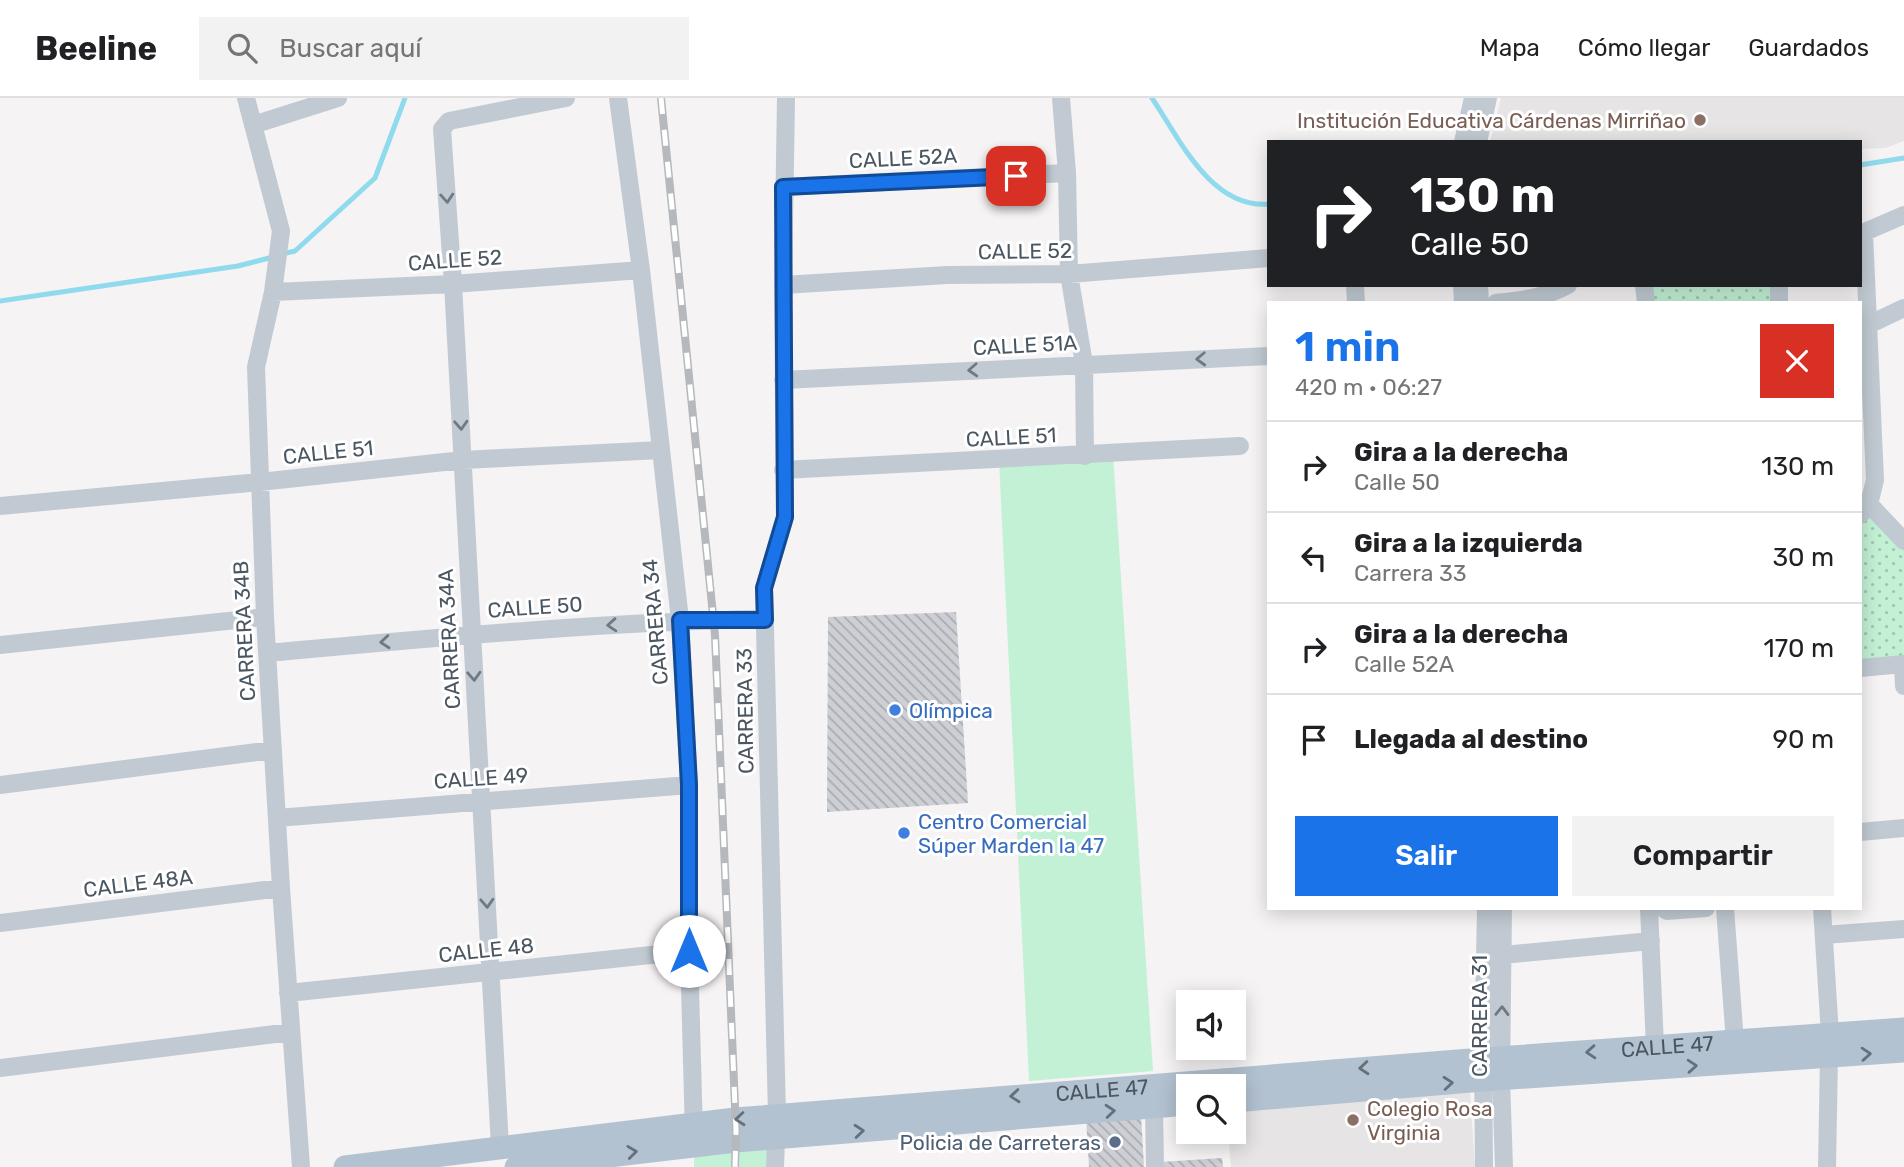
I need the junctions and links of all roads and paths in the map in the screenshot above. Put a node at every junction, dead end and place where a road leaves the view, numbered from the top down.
1 (246, 98) edge
2 (338, 98) edge
3 (566, 98) edge
4 (618, 98) edge
5 (790, 98) edge
6 (1061, 98) edge
7 (1473, 98) edge
8 (1488, 98) edge
9 (253, 125) junction
10 (1463, 140) edge
11 (1478, 140) edge
12 (1067, 173) junction
13 (783, 187) junction
14 (1904, 215) edge
15 (1862, 233) edge
16 (1267, 258) edge
17 (641, 270) junction
18 (1069, 274) junction
19 (453, 284) junction
20 (783, 285) junction
21 (273, 292) junction
22 (1563, 293) edge
23 (1514, 301) edge
24 (1904, 308) edge
25 (1868, 325) junction
26 (1267, 356) edge
27 (1084, 365) junction
28 (783, 380) junction
29 (1240, 446) dead end
30 (661, 450) junction
31 (1085, 456) junction
32 (463, 460) junction
33 (783, 470) junction
34 (260, 482) junction
35 (0, 506) edge
36 (1864, 509) edge
37 (1904, 541) edge
38 (265, 617) junction
39 (680, 620) junction
40 (765, 620) junction
41 (471, 635) junction
42 (0, 645) edge
43 (267, 653) junction
44 (1903, 664) edge
45 (1862, 668) edge
46 (1904, 686) edge
47 (273, 750) junction
48 (0, 785) edge
49 (689, 785) junction
50 (481, 801) junction
51 (277, 818) junction
52 (1904, 828) edge
53 (1862, 832) edge
54 (281, 888) junction
55 (1486, 910) edge
56 (1503, 910) edge
57 (1649, 910) edge
58 (1725, 910) edge
59 (1822, 910) edge
60 (0, 923) edge
61 (1904, 929) edge
62 (1824, 935) junction
63 (1651, 941) junction
64 (689, 951) junction
65 (1503, 955) junction
66 (491, 973) junction
67 (288, 993) junction
68 (1904, 1029) edge
69 (291, 1032) junction
70 (1735, 1042) junction
71 (1830, 1046) junction
72 (1655, 1047) junction
73 (1904, 1051) edge
74 (0, 1068) edge
75 (1492, 1069) junction
76 (1246, 1100) edge
77 (1176, 1105) edge
78 (1154, 1107) junction
79 (776, 1127) junction
80 (694, 1134) junction
81 (500, 1147) junction
82 (301, 1167) edge
83 (345, 1167) edge
84 (516, 1167) edge
85 (775, 1167) edge
86 (1155, 1167) edge
87 (1484, 1167) edge
88 (1504, 1167) edge
89 (1827, 1167) edge

1 - 9 street, CARRERA 34B
2 - 9 street
3 -> 19 street, CARRERA 34A
4 - 17 street, CARRERA 34
5 - 13 street, CARRERA 33
6 - 12 street
7 - 10 street
8 - 11 street
9 - 21 street, CARRERA 34B
12 - 13 street, CALLE 52A
12 - 18 street
13 - 20 street, CARRERA 33
14 - 15 street
15 - 25 street
16 - 18 street, CALLE 52
17 - 19 street, CALLE 52
17 - 30 street, CARRERA 34
18 - 20 street, CALLE 52
18 - 27 street
19 - 21 street, CALLE 52
19 -> 32 street, CARRERA 34A
20 - 28 street, CARRERA 33
21 - 34 street, CARRERA 34B
22 - 23 street
24 - 25 street
25 - 36 street
26 -> 27 street, CALLE 51A
27 -> 28 street, CALLE 51A
27 - 31 street
28 - 33 street, CARRERA 33
29 - 31 street, CALLE 51
30 - 32 street, CALLE 51
30 - 39 street, CARRERA 34
31 - 33 street, CALLE 51
32 - 34 street, CALLE 51
32 - 41 street, CARRERA 34A
33 - 40 street, CARRERA 33
34 - 35 street, CALLE 51
34 - 38 street, CARRERA 34B
36 - 37 street
38 - 42 street
38 - 43 street, CARRERA 34B
39 - 40 street, CALLE 50
39 -> 41 street, CALLE 50
39 - 49 street, CARRERA 34
40 - 79 street, CARRERA 33
41 -> 43 street, CALLE 50
41 -> 50 street, CARRERA 34A
43 - 47 street, CARRERA 34B
44 - 45 street
44 - 46 street
47 - 48 street
47 - 51 street, CARRERA 34B
49 - 50 street, CALLE 49
49 - 64 street, CARRERA 34
50 - 51 street, CALLE 49
50 -> 66 street, CARRERA 34A
51 - 54 street, CARRERA 34B
52 - 53 street
54 - 60 street, CALLE 48A
54 - 67 street, CARRERA 34B
55 - 75 street, CARRERA 31
56 - 65 street, CARRERA 31
57 - 63 street
58 - 70 street
59 - 62 street
61 - 62 street
62 - 71 street
63 - 65 street
63 - 72 street
64 - 66 street, CALLE 48
64 - 80 street, CARRERA 34
75 -> 65 street, CARRERA 31
66 - 67 street, CALLE 48
66 - 81 street, CARRERA 34A
67 - 69 street, CARRERA 34B
68 - 71 main road, CALLE 47
69 - 74 street
69 - 82 street, CARRERA 34B
70 - 71 main road, CALLE 47
70 - 72 main road, CALLE 47
71 -> 73 main road, CALLE 47
75 -> 71 main road, CALLE 47
71 - 89 street
72 -> 75 main road, CALLE 47
76 -> 75 main road, CALLE 47
75 -> 79 main road, CALLE 47
75 - 87 street, CARRERA 31
75 - 88 street, CARRERA 31
77 - 78 main road, CALLE 47
79 -> 78 main road, CALLE 47
78 - 86 street
79 - 80 main road, CALLE 47
79 - 85 street
80 - 81 main road, CALLE 47
84 -> 80 main road, CALLE 47
81 - 83 main road, CALLE 47

